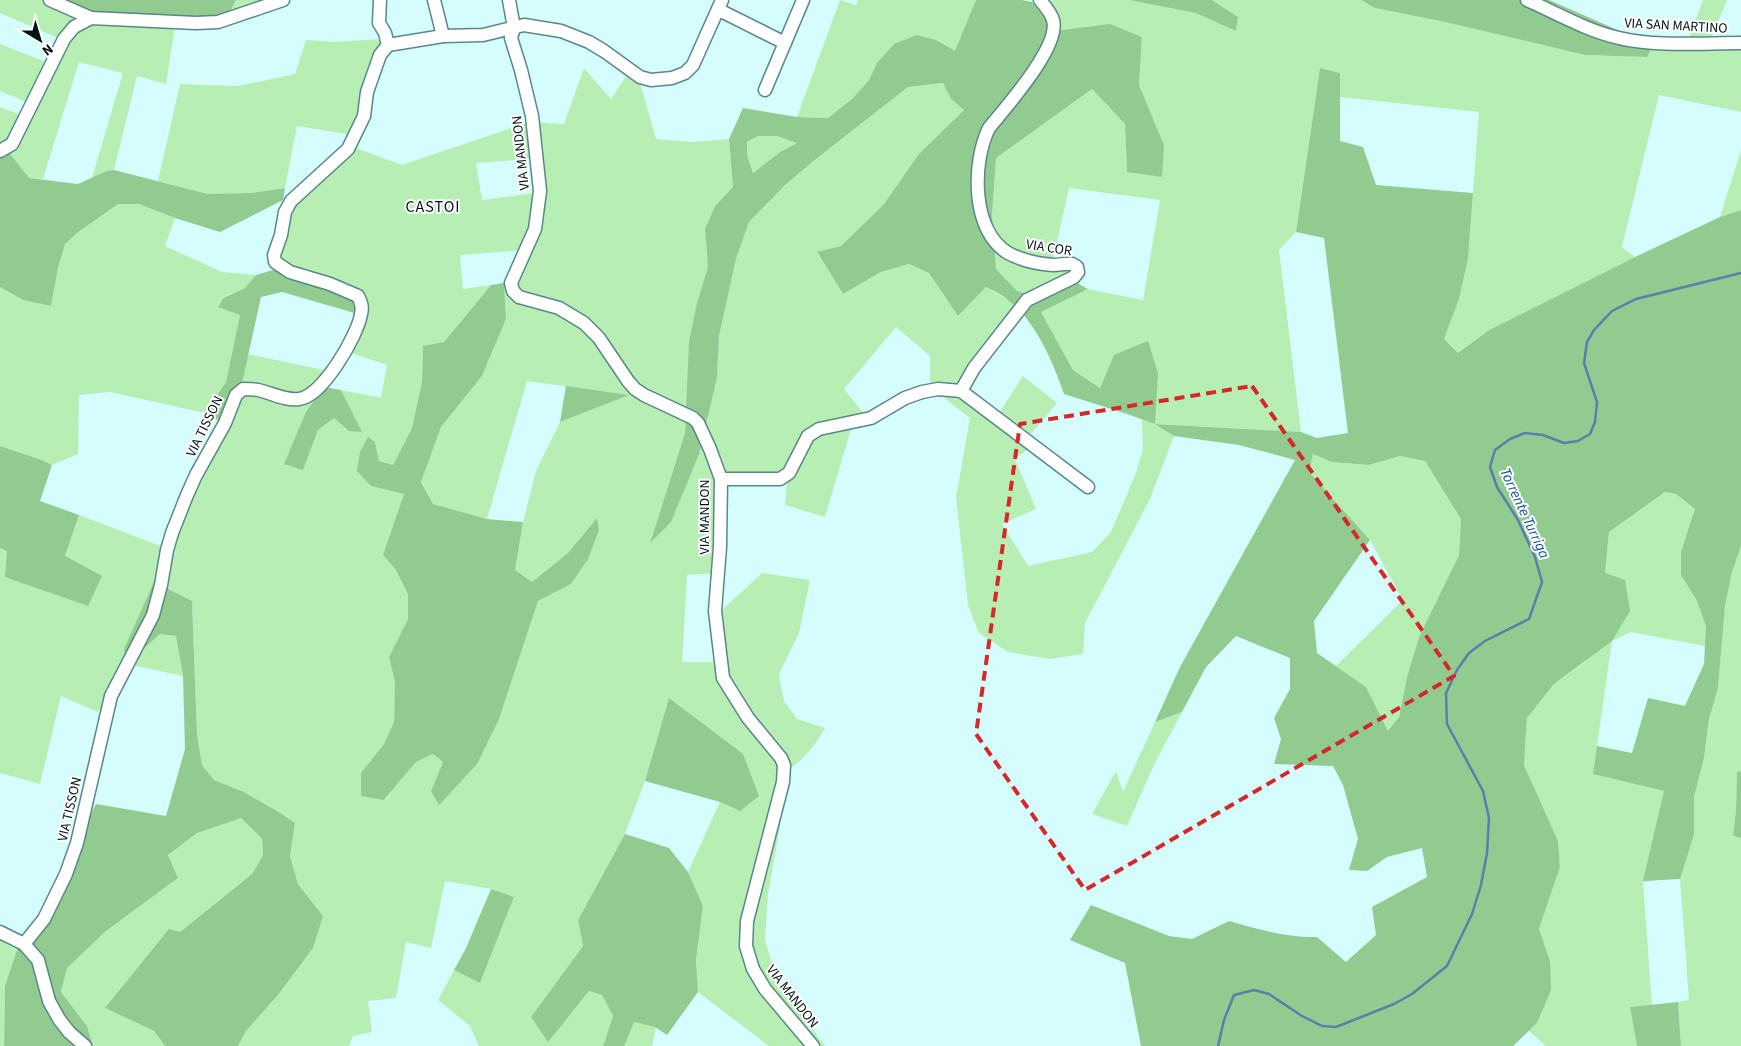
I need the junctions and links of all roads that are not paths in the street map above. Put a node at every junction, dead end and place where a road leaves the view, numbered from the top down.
1 (50, 0) edge
2 (283, 0) edge
3 (380, 0) edge
4 (434, 0) edge
5 (509, 0) edge
6 (803, 0) edge
7 (1040, 0) edge
8 (1527, 0) edge
9 (720, 5) edge
10 (91, 18) junction
11 (514, 28) junction
12 (443, 36) junction
13 (785, 43) junction
14 (1741, 43) edge
15 (388, 46) junction
16 (765, 90) dead end
17 (0, 151) edge
18 (961, 391) junction
19 (721, 479) junction
20 (1088, 487) dead end
21 (0, 932) edge
22 (24, 944) junction
23 (85, 1046) edge
24 (813, 1046) edge

1 - 10 street
2 - 10 street
3 - 15 street
4 - 12 street
5 - 11 street
6 - 13 street
7 - 18 street, VIA COR
8 - 14 street, VIA SAN MARTINO
9 - 11 street
9 - 13 street
10 - 17 street
11 - 12 street
11 - 19 street, VIA MANDON
12 - 15 street
13 - 16 street
15 - 22 street, VIA TISSON
18 - 19 street
18 - 20 street
19 - 24 street, VIA MANDON
21 - 22 street
22 - 23 street

